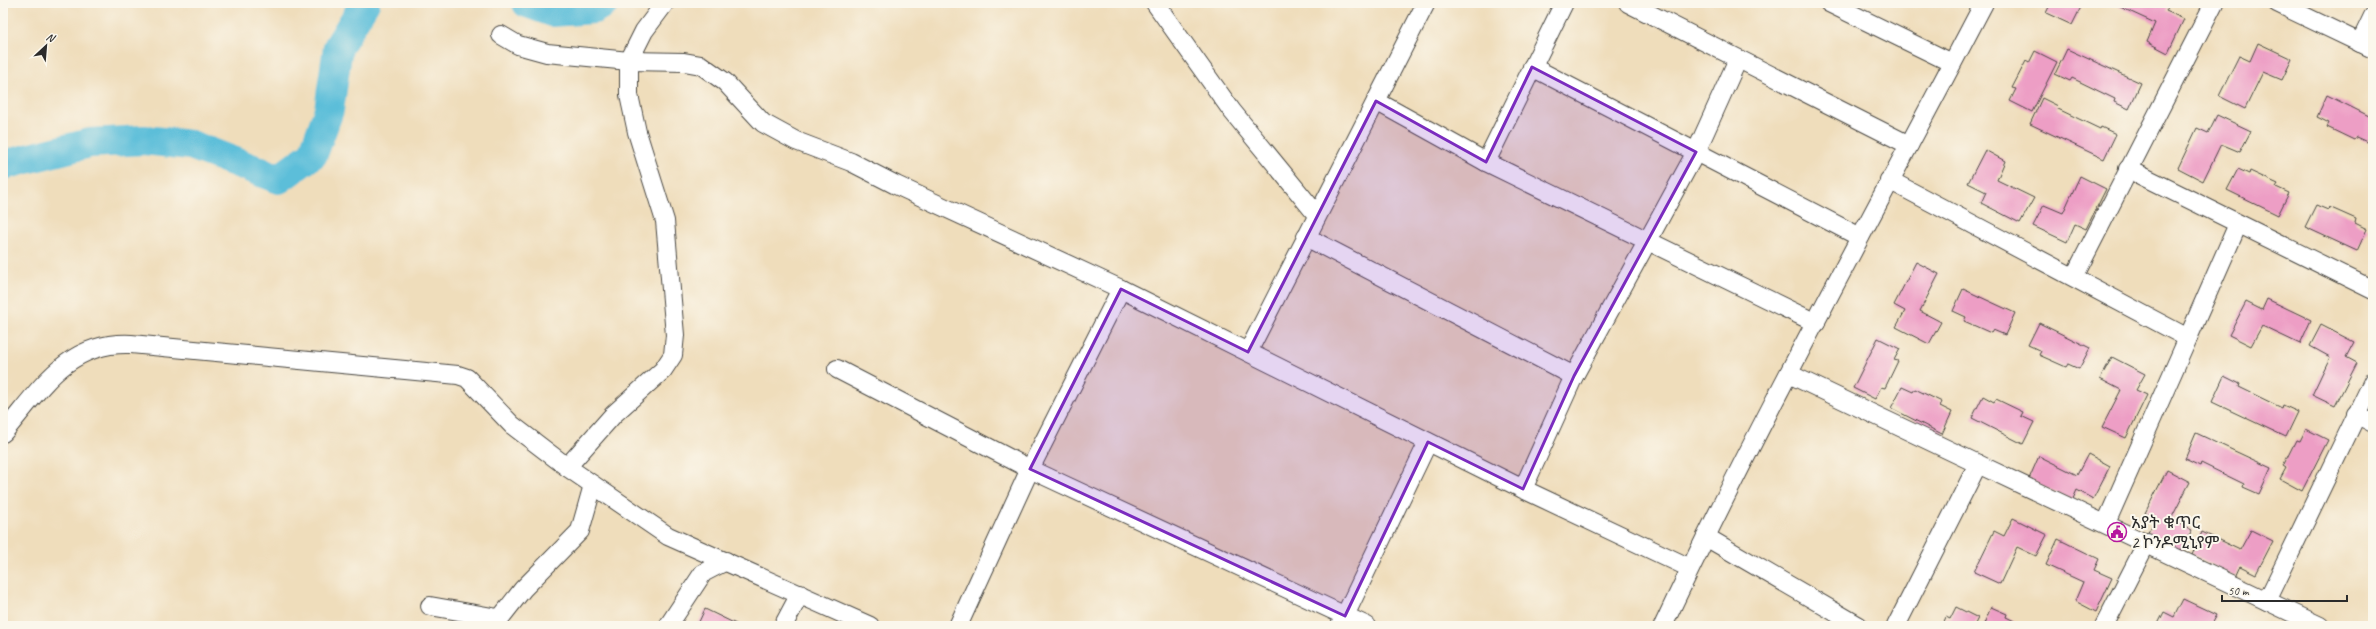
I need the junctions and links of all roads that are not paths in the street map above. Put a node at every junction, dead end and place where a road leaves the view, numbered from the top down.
1 (665, 3) edge
2 (1155, 3) edge
3 (1426, 3) edge
4 (1564, 3) edge
5 (1628, 3) edge
6 (1829, 3) edge
7 (1984, 3) edge
8 (2214, 3) edge
9 (2277, 3) edge
10 (2373, 16) edge
11 (501, 35) dead end
12 (2366, 46) edge
13 (1738, 59) junction
14 (629, 61) junction
15 (1952, 64) junction
16 (1532, 67) junction
17 (1376, 101) junction
18 (1909, 145) junction
19 (1696, 152) junction
20 (1486, 162) junction
21 (2128, 169) junction
22 (1889, 180) junction
23 (1317, 215) junction
24 (2238, 224) junction
25 (1306, 237) junction
26 (1860, 237) junction
27 (1647, 241) junction
28 (2074, 278) junction
29 (1121, 288) junction
30 (2373, 290) edge
31 (1816, 323) junction
32 (2188, 338) junction
33 (1248, 352) junction
34 (837, 369) dead end
35 (1789, 374) junction
36 (1574, 376) junction
37 (2373, 381) edge
38 (2356, 414) junction
39 (2373, 423) edge
40 (3, 433) edge
41 (1428, 442) junction
42 (1978, 464) junction
43 (566, 467) junction
44 (1030, 468) junction
45 (593, 485) junction
46 (1523, 489) junction
47 (2106, 523) junction
48 (1706, 537) junction
49 (2147, 542) junction
50 (726, 561) junction
51 (1690, 568) junction
52 (800, 594) junction
53 (2267, 601) junction
54 (430, 606) dead end
55 (1342, 621) edge
56 (496, 622) edge
57 (668, 626) edge
58 (783, 626) edge
59 (870, 626) edge
60 (958, 626) edge
61 (1367, 626) edge
62 (1663, 626) edge
63 (1859, 626) edge
64 (1896, 626) edge
65 (2104, 626) edge
66 (2320, 626) edge

1 - 14 street
2 - 23 street
3 - 17 street
4 - 16 street
5 - 13 street
6 - 15 street
7 - 15 street
8 - 21 street
9 - 12 street
10 - 12 street
11 - 14 street
13 - 18 street
13 - 19 street
14 - 29 street
14 - 43 street
15 - 18 street
16 - 19 street
16 - 20 street
17 - 20 street
17 - 23 street
18 - 22 street
19 - 26 street
19 - 27 street
20 - 27 street
21 - 24 street
21 - 28 street
22 - 26 street
22 - 28 street
23 - 25 street
24 - 30 street
24 - 32 street
25 - 33 street
25 - 36 street
26 - 31 street
27 - 31 street
27 - 36 street
28 - 32 street
29 - 33 street
29 - 44 street
31 - 35 street
32 - 47 street
33 - 41 street
34 - 44 street
35 - 42 street
35 - 48 street
36 - 46 street
37 - 38 street
38 - 39 street
38 - 53 street
40 - 43 street
41 - 46 street
41 - 55 street
42 - 47 street
42 - 64 street
43 - 45 street
44 - 55 street
44 - 60 street
45 - 50 street
45 - 56 street
46 - 51 street
47 - 49 street
48 - 51 street
48 - 63 street
49 - 53 street
49 - 65 street
50 - 52 street
50 - 57 street
51 - 62 street
52 - 58 street
52 - 59 street
53 - 66 street
54 - 56 street
55 - 61 street

